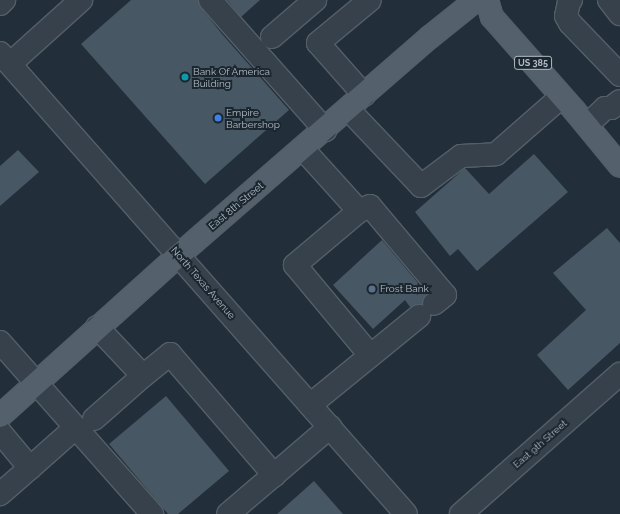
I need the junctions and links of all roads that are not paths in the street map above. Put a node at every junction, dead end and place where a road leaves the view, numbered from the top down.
1 (4, 0) edge
2 (81, 0) edge
3 (210, 0) edge
4 (315, 0) edge
5 (370, 0) edge
6 (571, 0) edge
7 (608, 0) edge
8 (0, 4) edge
9 (464, 4) edge
10 (490, 8) edge
11 (620, 14) edge
12 (272, 37) dead end
13 (5, 58) edge
14 (620, 76) edge
15 (620, 89) edge
16 (364, 95) junction
17 (561, 97) junction
18 (613, 105) edge
19 (348, 109) junction
20 (587, 125) junction
21 (325, 130) junction
22 (303, 149) junction
23 (620, 166) edge
24 (359, 211) junction
25 (179, 255) junction
26 (97, 327) junction
27 (0, 342) edge
28 (370, 355) junction
29 (620, 374) edge
30 (143, 376) junction
31 (36, 384) junction
32 (310, 405) junction
33 (0, 416) edge
34 (85, 424) junction
35 (330, 427) junction
36 (0, 432) edge
37 (30, 468) junction
38 (274, 475) junction
39 (0, 494) edge
40 (152, 514) edge
41 (228, 514) edge
42 (406, 514) edge
43 (460, 514) edge

1 - 8 street
2 - 13 street
3 - 21 street
4 - 12 street
5 - 16 street
6 - 14 street
7 - 11 street
9 - 10 main road, US 385
9 - 16 main road, East 8th Street
10 - 17 main road, US 385
13 - 25 street, North Texas Avenue
15 - 18 street
16 - 19 main road, East 8th Street
17 - 19 street
17 - 20 main road, US 385
18 - 20 street
19 - 21 main road, East 8th Street
20 - 23 main road, US 385
21 - 22 main road, East 8th Street
22 - 24 street
22 - 25 main road, East 8th Street
24 - 28 street
24 - 28 street
25 - 26 main road, East 8th Street
25 - 32 street, North Texas Avenue
26 - 30 street
26 - 31 main road, East 8th Street
27 - 31 street
28 - 32 street
29 - 43 street, East 9th Street
30 - 34 street
30 - 38 street
31 - 33 main road, East 8th Street
31 - 34 street
32 - 35 street, North Texas Avenue
34 - 37 street
34 - 40 street
35 - 38 street
35 - 42 street, North Texas Avenue
36 - 37 street
37 - 39 street
38 - 41 street

